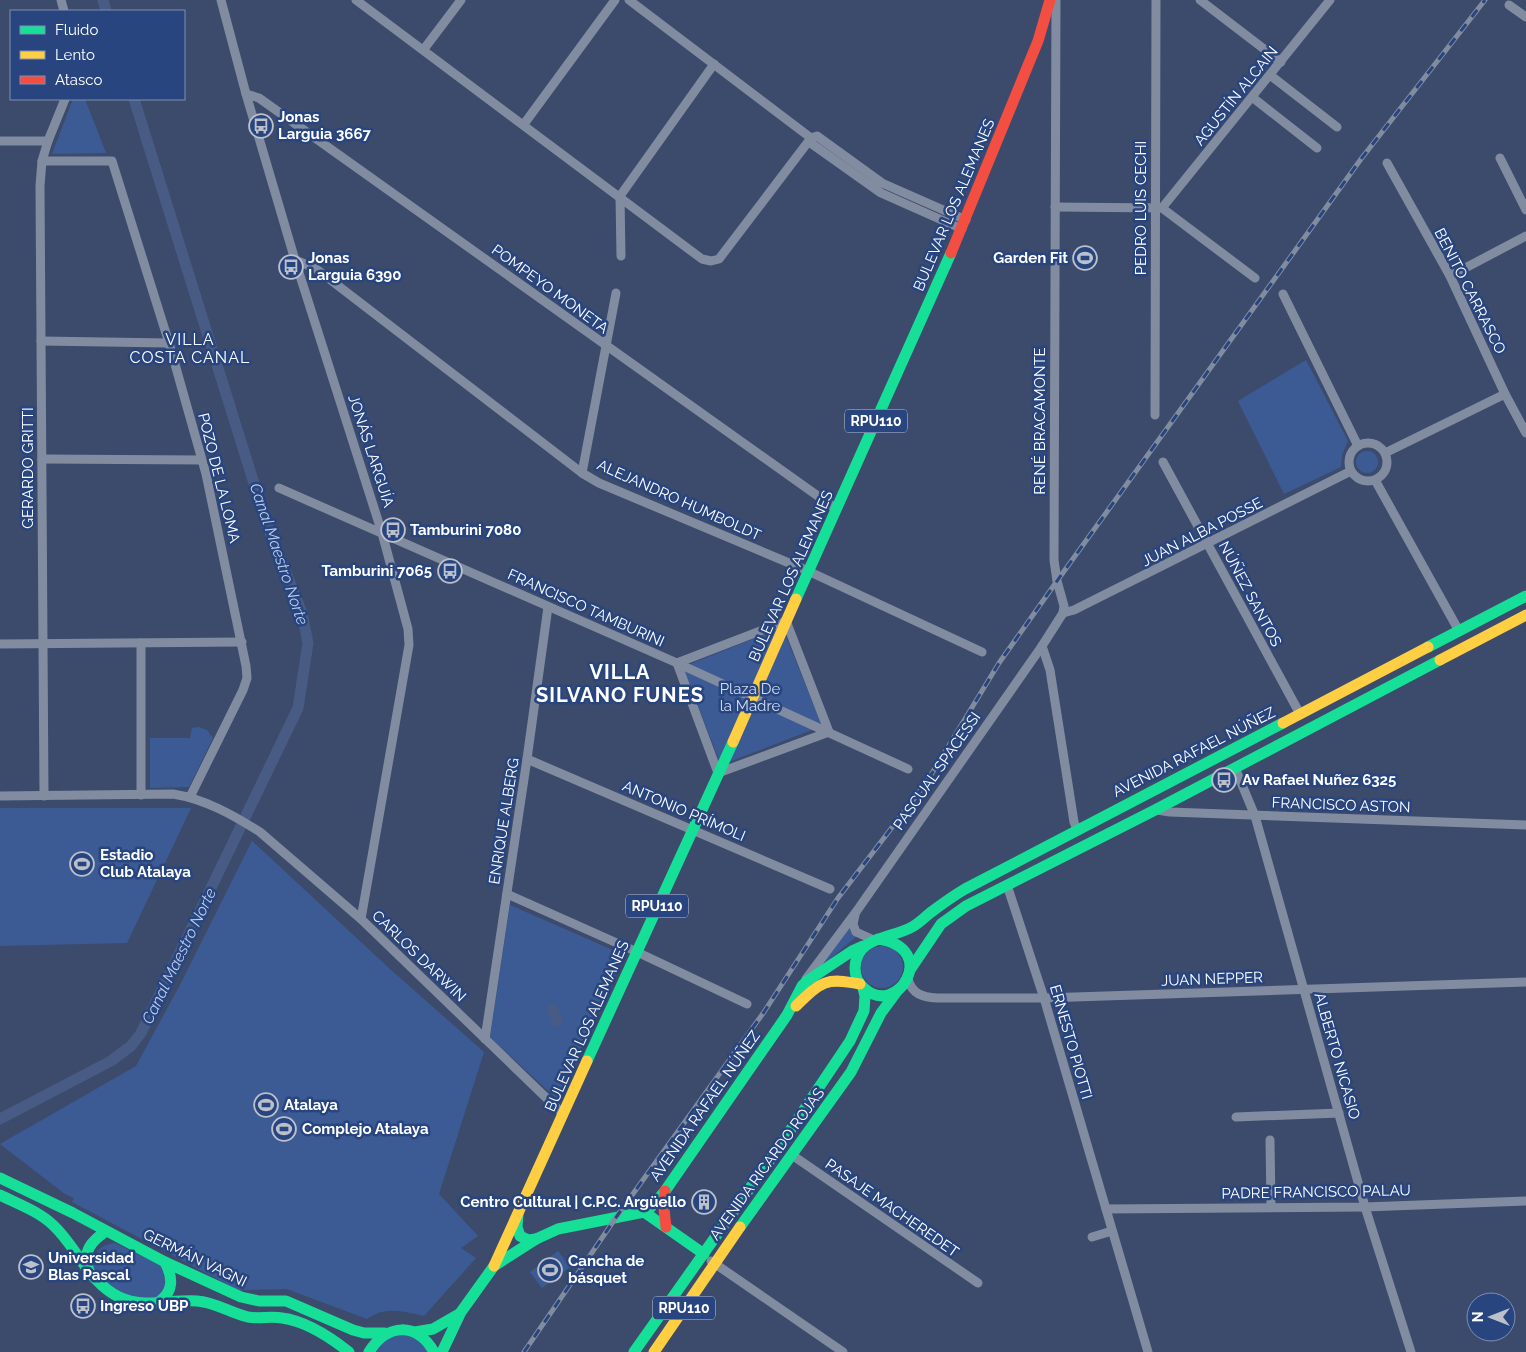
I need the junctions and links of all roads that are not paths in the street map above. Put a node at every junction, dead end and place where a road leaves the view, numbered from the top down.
1 (221, 0) edge
2 (356, 0) edge
3 (461, 0) edge
4 (615, 0) edge
5 (629, 0) edge
6 (1050, 0) edge
7 (1056, 0) edge
8 (1156, 0) edge
9 (1200, 0) edge
10 (1330, 0) edge
11 (1509, 5) dead end
12 (1526, 17) edge
13 (424, 49) junction
14 (1281, 62) junction
15 (714, 64) junction
16 (1270, 75) junction
17 (246, 94) junction
18 (1252, 98) junction
19 (65, 100) edge
20 (524, 124) junction
21 (1337, 127) dead end
22 (811, 138) junction
23 (0, 141) edge
24 (48, 141) junction
25 (1317, 148) dead end
26 (1500, 158) dead end
27 (42, 161) junction
28 (1387, 163) dead end
29 (620, 196) junction
30 (1055, 207) junction
31 (1158, 208) junction
32 (1526, 210) edge
33 (964, 225) junction
34 (1526, 236) edge
35 (621, 256) dead end
36 (295, 260) junction
37 (1450, 276) junction
38 (1255, 278) dead end
39 (616, 293) dead end
40 (1284, 294) dead end
41 (41, 340) junction
42 (169, 343) junction
43 (606, 346) junction
44 (1505, 394) junction
45 (1155, 415) dead end
46 (1526, 433) edge
47 (1358, 446) junction
48 (1385, 453) junction
49 (42, 458) junction
50 (202, 460) junction
51 (1163, 462) dead end
52 (1352, 471) junction
53 (582, 473) junction
54 (1375, 480) junction
55 (279, 488) dead end
56 (836, 509) junction
57 (382, 533) junction
58 (1208, 544) junction
59 (808, 571) junction
60 (1526, 596) edge
61 (548, 607) junction
62 (1063, 613) junction
63 (1526, 615) edge
64 (786, 621) junction
65 (1459, 631) junction
66 (242, 642) junction
67 (141, 643) junction
68 (0, 644) edge
69 (43, 644) junction
70 (1042, 646) junction
71 (982, 652) dead end
72 (677, 663) junction
73 (753, 698) junction
74 (1300, 714) junction
75 (829, 732) junction
76 (528, 759) junction
77 (1235, 768) junction
78 (908, 769) dead end
79 (718, 773) junction
80 (1215, 778) junction
81 (141, 795) junction
82 (0, 796) edge
83 (44, 796) junction
84 (190, 797) junction
85 (1155, 810) junction
86 (1255, 816) junction
87 (1526, 825) edge
88 (692, 829) junction
89 (1077, 830) junction
90 (1006, 885) junction
91 (830, 889) dead end
92 (507, 894) junction
93 (856, 912) junction
94 (361, 919) junction
95 (876, 939) junction
96 (864, 946) junction
97 (637, 952) junction
98 (909, 974) junction
99 (1526, 982) edge
100 (802, 986) junction
101 (862, 986) junction
102 (1304, 989) junction
103 (898, 990) junction
104 (1044, 998) junction
105 (747, 1004) dead end
106 (787, 1015) junction
107 (485, 1039) junction
108 (1339, 1113) junction
109 (564, 1114) junction
110 (1236, 1117) dead end
111 (1270, 1140) dead end
112 (792, 1155) junction
113 (0, 1178) edge
114 (665, 1191) junction
115 (0, 1195) edge
116 (1526, 1201) edge
117 (1271, 1207) junction
118 (1366, 1207) junction
119 (1106, 1208) junction
120 (518, 1212) junction
121 (644, 1212) junction
122 (666, 1228) junction
123 (106, 1231) junction
124 (1112, 1231) junction
125 (1092, 1237) dead end
126 (536, 1239) junction
127 (704, 1254) junction
128 (165, 1262) junction
129 (714, 1263) junction
130 (494, 1266) junction
131 (91, 1273) junction
132 (978, 1283) dead end
133 (159, 1302) junction
134 (461, 1312) junction
135 (415, 1332) junction
136 (385, 1333) junction
137 (350, 1352) edge
138 (369, 1352) edge
139 (434, 1352) edge
140 (442, 1352) edge
141 (634, 1352) edge
142 (654, 1352) edge
143 (843, 1352) edge
144 (1148, 1352) edge
145 (1411, 1352) edge

1 - 17 street, JONÁS LARGUÍA
2 - 13 street
3 - 13 street
4 - 20 street
5 - 15 street
6 - 33 main road, BULEVAR LOS ALEMANES / RPU110
7 - 30 street, RENÉ BRACAMONTE
8 - 31 street, PEDRO LUIS CECHI
9 - 14 street
10 - 14 street, AGUSTÍN ALCAIN
11 - 12 street
13 - 20 street
14 - 16 street, AGUSTÍN ALCAIN
15 - 22 street
15 - 29 street
16 - 18 street, AGUSTÍN ALCAIN
16 - 21 street
17 - 36 street, JONÁS LARGUÍA
17 - 43 street, POMPEYO MONETA
18 - 25 street
18 - 31 street, AGUSTÍN ALCAIN
19 - 24 street, GERARDO GRITTI
20 - 29 street
22 - 29 street
22 - 33 street
23 - 24 street
24 - 27 street, GERARDO GRITTI
26 - 32 street
27 - 41 street, GERARDO GRITTI
27 - 42 street, POZO DE LA LOMA
28 - 37 street, BENITO CARRASCO
29 - 35 street
30 - 31 street
30 - 62 street, RENÉ BRACAMONTE
31 - 38 street
31 - 45 street, PEDRO LUIS CECHI
33 - 56 main road, BULEVAR LOS ALEMANES / RPU110
34 - 37 street
36 - 53 street, ALEJANDRO HUMBOLDT
36 - 57 street, JONÁS LARGUÍA
37 - 44 street, BENITO CARRASCO
39 - 43 street
40 - 47 street
41 - 42 street
41 - 49 street, GERARDO GRITTI
42 - 50 street, POZO DE LA LOMA
43 - 53 street
43 - 56 street, POMPEYO MONETA
44 - 46 street, BENITO CARRASCO
44 - 48 street
47 - 48 street
47 - 52 street
48 - 54 street
49 - 50 street
49 - 69 street, GERARDO GRITTI
50 - 66 street, POZO DE LA LOMA
51 - 58 street, NÚÑEZ SANTOS
52 - 54 street
52 - 58 street, JUAN ALBA POSSE
53 - 59 street, ALEJANDRO HUMBOLDT
54 - 65 street
55 - 57 street, FRANCISCO TAMBURINI
56 - 59 main road, BULEVAR LOS ALEMANES / RPU110
57 - 61 street, FRANCISCO TAMBURINI
57 - 94 street, JONÁS LARGUÍA
58 - 62 street, JUAN ALBA POSSE
58 - 74 street, NÚÑEZ SANTOS
59 - 64 main road, BULEVAR LOS ALEMANES / RPU110
59 - 71 street, ALEJANDRO HUMBOLDT
60 - 65 main road, AVENIDA RAFAEL NÚÑEZ
61 - 72 street, FRANCISCO TAMBURINI
61 - 76 street, ENRIQUE ALBERG
62 - 70 street
63 - 77 main road
64 - 72 street
64 - 73 main road, BULEVAR LOS ALEMANES / RPU110
64 - 75 street
65 - 74 main road, AVENIDA RAFAEL NÚÑEZ
66 - 67 street
66 - 84 street, POZO DE LA LOMA
67 - 69 street
67 - 81 street
68 - 69 street
69 - 83 street, GERARDO GRITTI
70 - 89 street
70 - 93 street, PASCUAL SPACESSI
72 - 73 street, FRANCISCO TAMBURINI
72 - 79 street
73 - 75 street, FRANCISCO TAMBURINI
73 - 79 main road, BULEVAR LOS ALEMANES / RPU110
74 - 80 main road
74 - 89 main road, AVENIDA RAFAEL NÚÑEZ
75 - 78 street, FRANCISCO TAMBURINI
75 - 79 street
76 - 88 street, ANTONIO PRÍMOLI
76 - 92 street, ENRIQUE ALBERG
77 - 80 main road
77 - 86 street, ALBERTO NICASIO
79 - 88 main road, BULEVAR LOS ALEMANES / RPU110
80 - 85 main road
81 - 83 street
81 - 84 street
82 - 83 street
84 - 94 street, CARLOS DARWIN
85 - 86 street, FRANCISCO ASTON
85 - 90 main road
86 - 87 street, FRANCISCO ASTON
86 - 102 street, ALBERTO NICASIO
88 - 91 street, ANTONIO PRÍMOLI
88 - 97 main road, BULEVAR LOS ALEMANES / RPU110
89 - 95 main road, AVENIDA RAFAEL NÚÑEZ
90 - 98 main road
90 - 104 street, ERNESTO PIOTTI
92 - 97 street
92 - 107 street, ENRIQUE ALBERG
93 - 95 street
93 - 100 street, PASCUAL SPACESSI
94 - 107 street, CARLOS DARWIN
95 - 96 main road, AVENIDA RAFAEL NÚÑEZ
95 - 98 main road
96 - 100 main road, AVENIDA RAFAEL NÚÑEZ
96 - 101 main road, RPU110
97 - 105 street
97 - 109 main road, BULEVAR LOS ALEMANES / RPU110
98 - 103 main road, RPU110
98 - 104 street, JUAN NEPPER
99 - 102 street, JUAN NEPPER
100 - 106 main road, AVENIDA RAFAEL NÚÑEZ
101 - 103 main road, AVENIDA RAFAEL NÚÑEZ
101 - 106 main road, AVENIDA RAFAEL NÚÑEZ
101 - 127 main road, AVENIDA RICARDO ROJAS / RPU110
102 - 104 street, JUAN NEPPER
102 - 108 street, ALBERTO NICASIO
103 - 112 main road, AVENIDA RICARDO ROJAS / RPU110
104 - 119 street, ERNESTO PIOTTI
106 - 114 main road, AVENIDA RAFAEL NÚÑEZ
107 - 109 street, CARLOS DARWIN
108 - 110 street
108 - 118 street, ALBERTO NICASIO
109 - 120 main road, BULEVAR LOS ALEMANES / RPU110
111 - 117 street
112 - 129 main road, AVENIDA RICARDO ROJAS / RPU110
112 - 132 street, PASAJE MACHEREDET
113 - 123 main road, GERMÁN VAGNI
114 - 121 main road, AVENIDA RAFAEL NÚÑEZ
114 - 122 main road
115 - 131 main road
116 - 118 street, PADRE FRANCISCO PALAU
117 - 118 street, PADRE FRANCISCO PALAU
117 - 119 street, PADRE FRANCISCO PALAU
118 - 145 street, ALBERTO NICASIO
119 - 124 street, ERNESTO PIOTTI
120 - 126 main road
120 - 130 main road, BULEVAR LOS ALEMANES / RPU110
121 - 122 main road
121 - 126 main road
122 - 127 main road
123 - 128 main road, GERMÁN VAGNI
123 - 131 main road
124 - 125 street
124 - 144 street
126 - 130 main road
127 - 129 street
127 - 141 main road, AVENIDA RICARDO ROJAS / RPU110
128 - 133 main road
128 - 136 main road, GERMÁN VAGNI
129 - 142 main road, AVENIDA RICARDO ROJAS / RPU110
129 - 143 street
130 - 134 main road
131 - 133 main road
133 - 137 main road
134 - 135 main road, GERMÁN VAGNI
134 - 140 main road
135 - 136 main road, GERMÁN VAGNI
135 - 139 main road
136 - 138 main road

